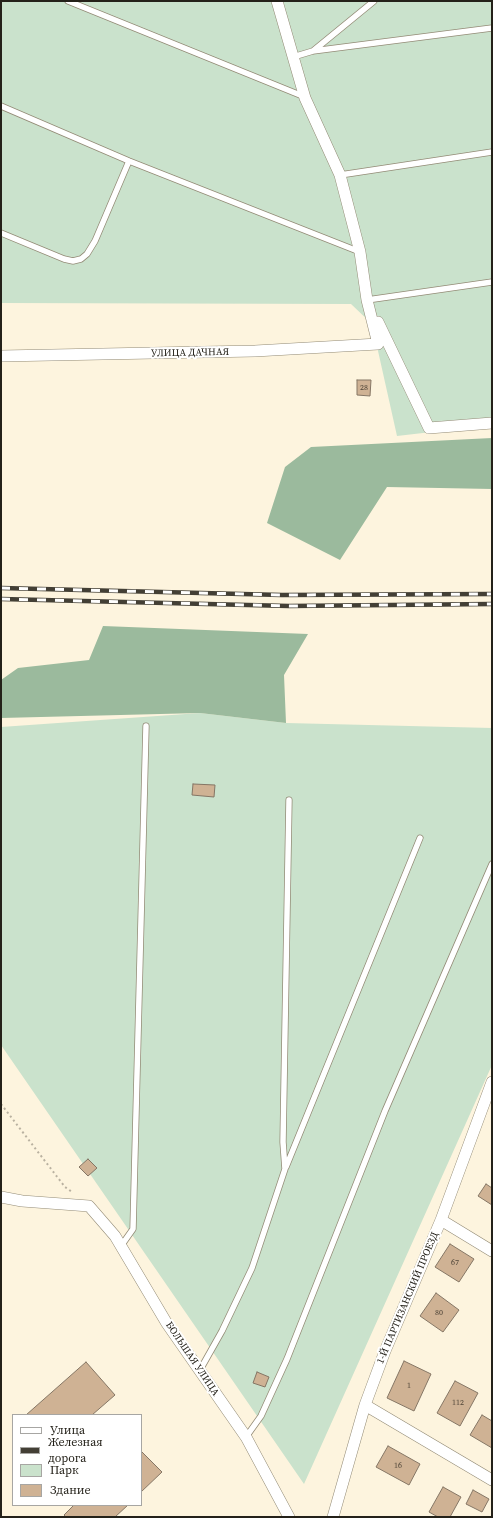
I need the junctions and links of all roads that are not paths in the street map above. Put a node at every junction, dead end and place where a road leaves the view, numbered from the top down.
1 (68, 1) edge
2 (277, 1) edge
3 (374, 1) edge
4 (492, 28) edge
5 (312, 51) junction
6 (293, 57) junction
7 (305, 98) junction
8 (1, 106) edge
9 (492, 152) edge
10 (129, 161) junction
11 (340, 176) junction
12 (1, 233) edge
13 (360, 252) junction
14 (492, 282) edge
15 (367, 300) junction
16 (1, 356) edge
17 (492, 423) edge
18 (146, 726) dead end
19 (289, 800) dead end
20 (420, 838) dead end
21 (492, 864) edge
22 (492, 1082) edge
23 (285, 1169) junction
24 (1, 1197) edge
25 (441, 1220) junction
26 (121, 1246) junction
27 (492, 1251) edge
28 (200, 1370) junction
29 (365, 1405) junction
30 (246, 1437) junction
31 (492, 1480) edge
32 (289, 1517) edge
33 (334, 1517) edge

1 - 7 lane
2 - 6 street
3 - 5 lane
4 - 5 lane
5 - 6 lane
6 - 7 street
7 - 11 street
8 - 10 lane
9 - 11 lane
10 - 12 lane
10 - 13 lane
11 - 13 street
13 - 15 street
14 - 15 lane
15 - 16 street, УЛИЦА ДАЧНАЯ
15 - 17 street
18 - 26 lane
19 - 23 lane
20 - 23 lane
21 - 30 lane
22 - 25 street, 1-Й ПАРТИЗАНСКИЙ ПРОЕЗД
23 - 28 lane
24 - 26 street, БОЛЬШАЯ УЛИЦА
25 - 27 street
25 - 29 street, 1-Й ПАРТИЗАНСКИЙ ПРОЕЗД
26 - 28 street, БОЛЬШАЯ УЛИЦА
28 - 30 street, БОЛЬШАЯ УЛИЦА
29 - 31 street
29 - 33 street, 1-Й ПАРТИЗАНСКИЙ ПРОЕЗД
30 - 32 street, БОЛЬШАЯ УЛИЦА

